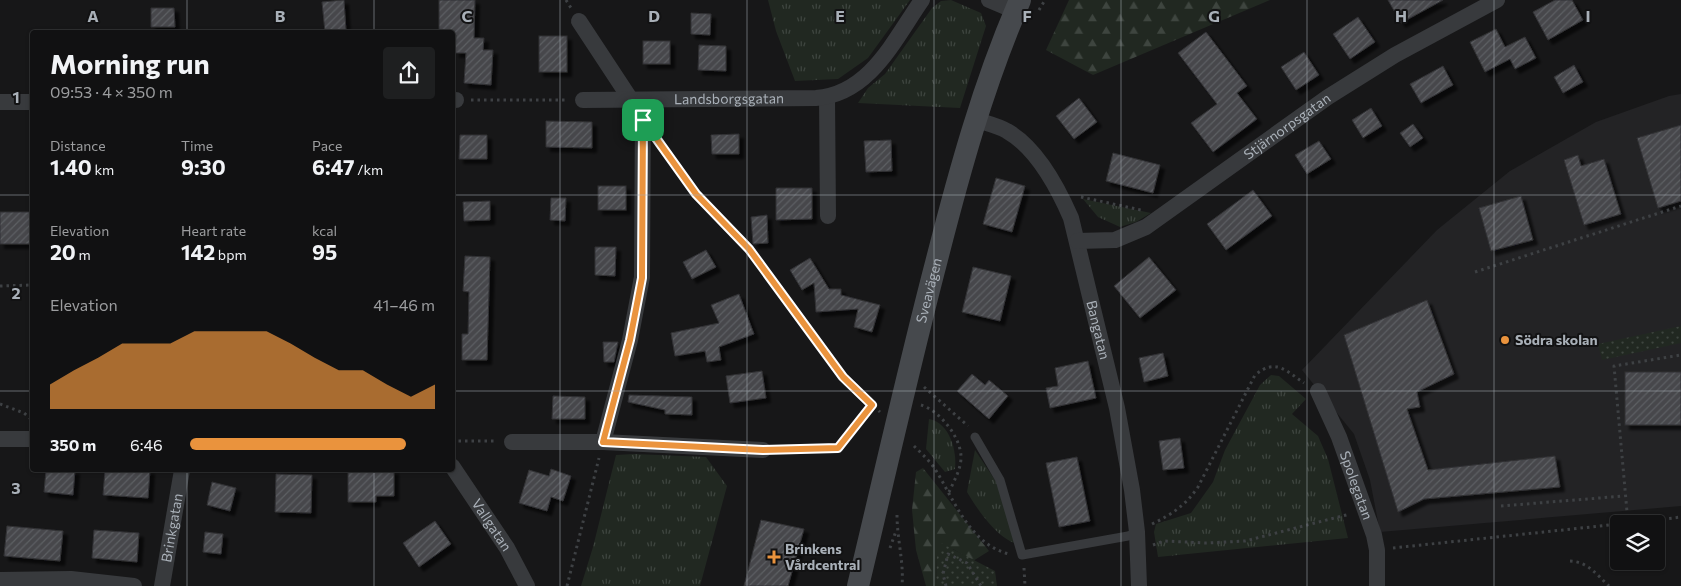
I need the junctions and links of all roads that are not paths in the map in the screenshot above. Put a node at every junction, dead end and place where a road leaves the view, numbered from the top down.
1 (922, 0) edge
2 (989, 0) edge
3 (1497, 0) edge
4 (1017, 6) edge
5 (579, 21) dead end
6 (827, 97) junction
7 (583, 100) road end
8 (637, 100) junction
9 (0, 102) edge
10 (30, 102) edge
11 (974, 120) junction
12 (828, 216) dead end
13 (1077, 241) junction
14 (1318, 391) road end
15 (975, 437) road end
16 (0, 439) edge
17 (30, 439) edge
18 (512, 442) road end
19 (603, 442) junction
20 (763, 450) road end
21 (455, 470) edge
22 (182, 472) edge
23 (1137, 539) junction
24 (0, 580) edge
25 (134, 586) edge
26 (162, 586) edge
27 (527, 586) edge
28 (858, 586) edge
29 (1139, 586) edge
30 (1377, 586) edge

1 - 6 street, Landsborgsgatan
2 - 4 street
3 - 13 street, Stjärnorpsgatan
4 - 11 main road, Sveavägen
5 - 8 street
6 - 8 street, Landsborgsgatan
6 - 12 street
7 - 8 street, Landsborgsgatan
8 - 19 street
9 - 10 street
11 - 13 street, Bangatan
11 - 28 main road, Sveavägen
13 - 23 street, Bangatan
14 - 30 street, Spolegatan
15 - 23 lane
16 - 17 street
18 - 19 street
19 - 20 street
21 - 27 street, Vallgatan
22 - 26 street, Brinkgatan
23 - 29 street, Bangatan
24 - 25 street

